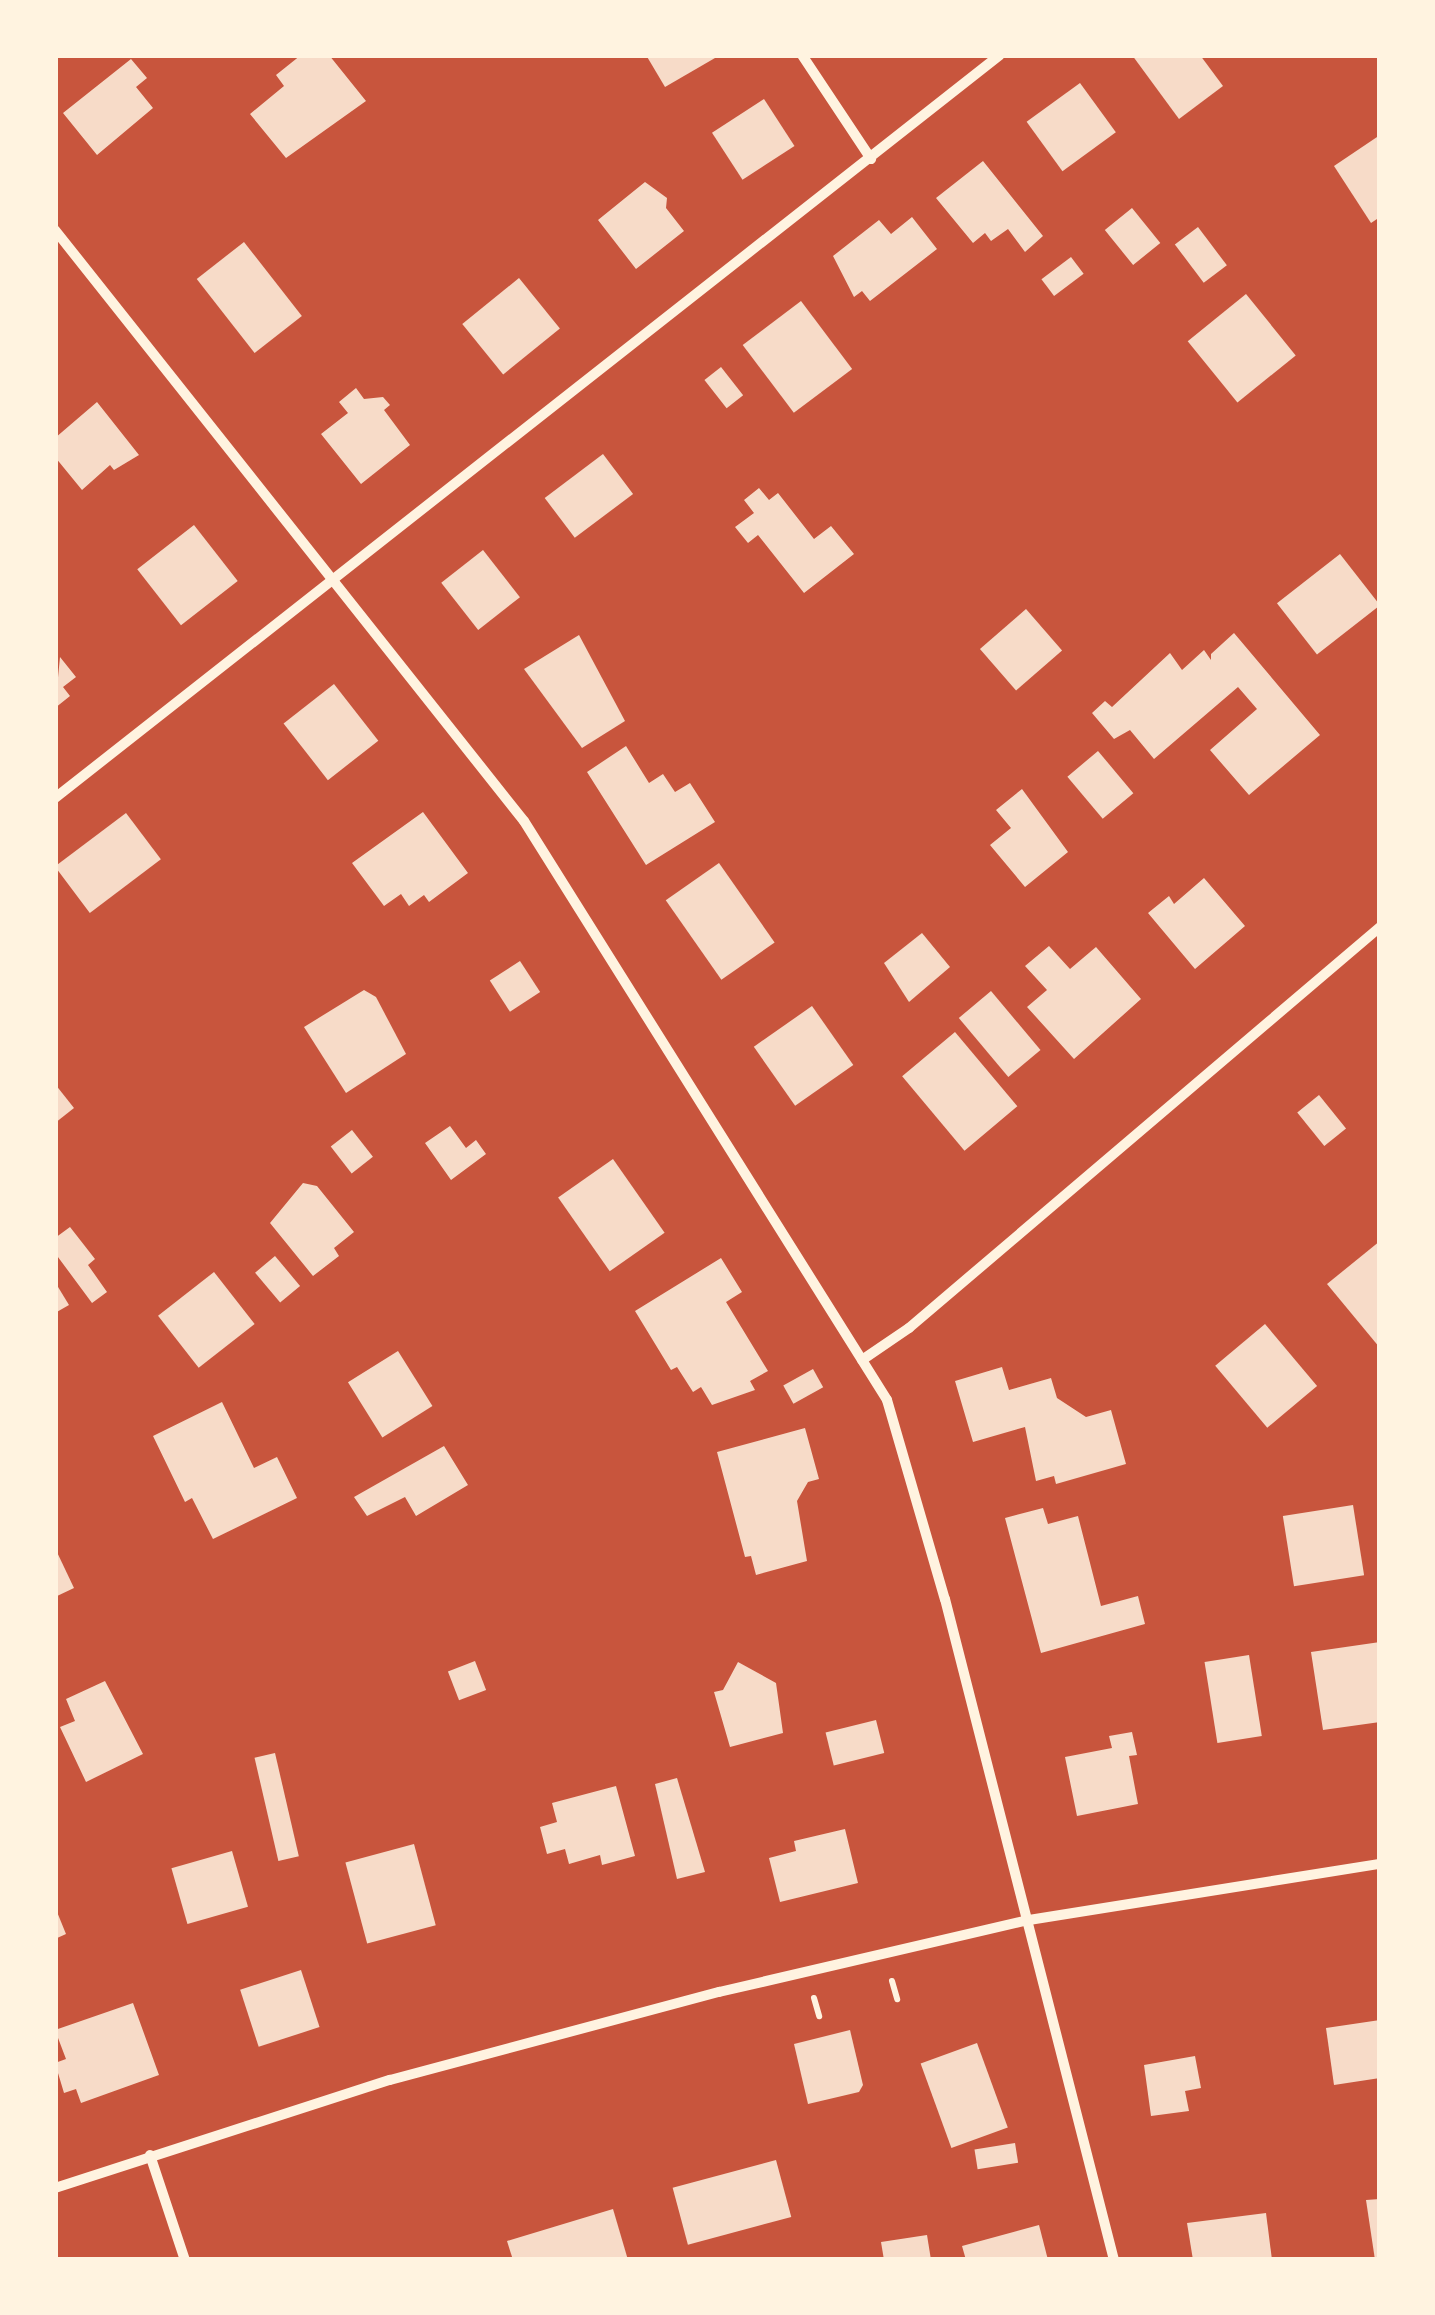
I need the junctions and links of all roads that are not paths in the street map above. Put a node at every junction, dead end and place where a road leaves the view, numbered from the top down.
1 (802, 55) edge
2 (1000, 55) edge
3 (871, 159) junction
4 (55, 230) edge
5 (334, 574) junction
6 (55, 798) edge
7 (1380, 927) edge
8 (862, 1360) junction
9 (1380, 1864) edge
10 (1029, 1920) junction
11 (150, 2155) junction
12 (55, 2188) edge
13 (185, 2260) edge
14 (1114, 2260) edge

1 - 3 street
2 - 3 street
3 - 5 street
4 - 5 street
5 - 6 street
5 - 8 street
7 - 8 street
8 - 10 street
9 - 10 street
10 - 11 street
10 - 14 street
11 - 12 street
11 - 13 street

